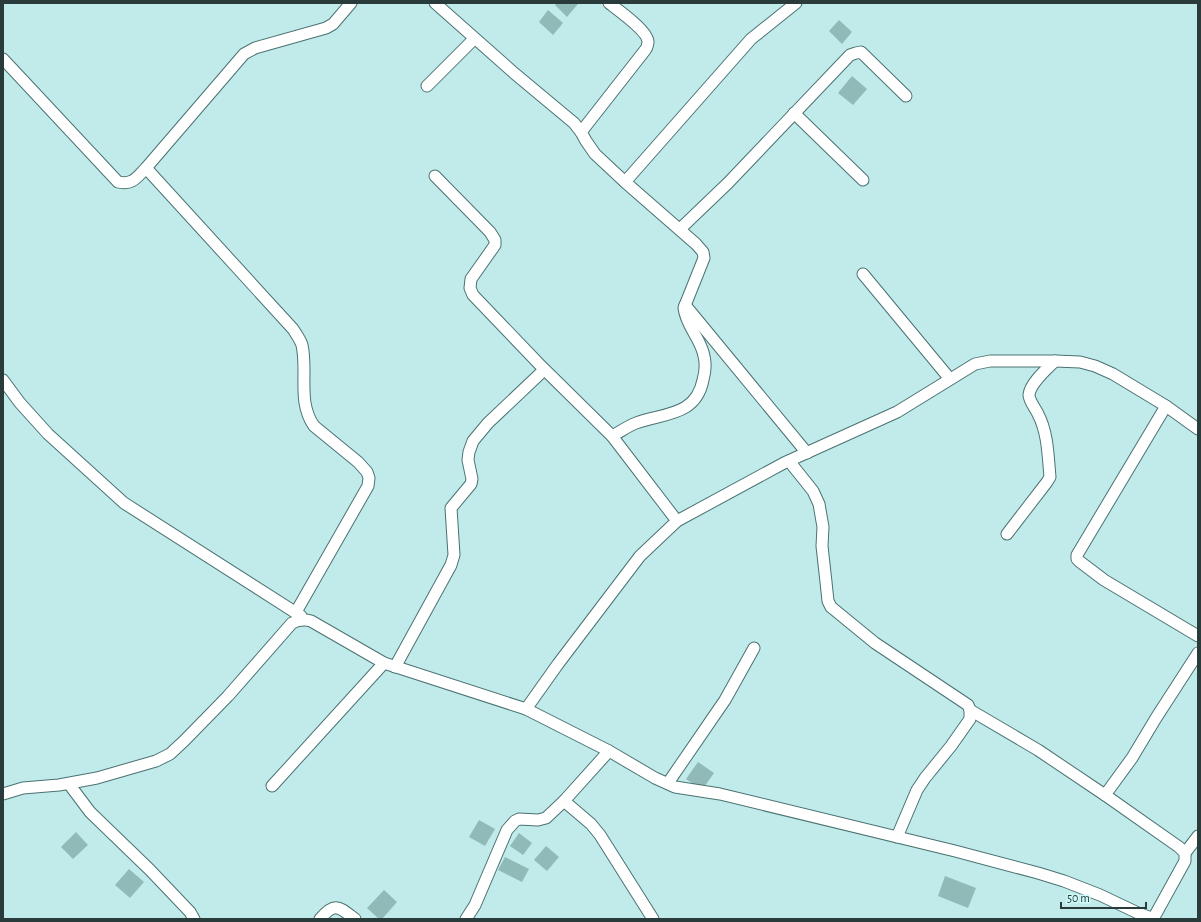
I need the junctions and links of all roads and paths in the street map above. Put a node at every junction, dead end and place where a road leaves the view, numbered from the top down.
1 (351, 3) edge
2 (435, 3) edge
3 (609, 3) edge
4 (796, 3) edge
5 (474, 39) junction
6 (3, 59) edge
7 (427, 86) dead end
8 (906, 96) dead end
9 (794, 113) junction
10 (581, 132) junction
11 (146, 168) junction
12 (435, 176) dead end
13 (863, 180) dead end
14 (625, 182) junction
15 (680, 230) junction
16 (863, 274) dead end
17 (685, 305) junction
18 (1055, 361) junction
19 (544, 370) junction
20 (950, 379) junction
21 (3, 380) edge
22 (1166, 406) junction
23 (1198, 429) edge
24 (612, 436) junction
25 (806, 453) junction
26 (789, 461) junction
27 (677, 521) junction
28 (1007, 534) dead end
29 (296, 612) junction
30 (307, 620) junction
31 (1198, 636) edge
32 (754, 648) dead end
33 (1198, 653) edge
34 (384, 663) junction
35 (395, 666) junction
36 (526, 709) junction
37 (970, 710) junction
38 (608, 751) junction
39 (668, 783) junction
40 (69, 784) junction
41 (272, 786) dead end
42 (3, 794) edge
43 (1105, 795) junction
44 (564, 801) junction
45 (1198, 836) edge
46 (897, 837) junction
47 (1185, 853) junction
48 (194, 919) edge
49 (320, 919) edge
50 (355, 919) edge
51 (466, 919) edge
52 (653, 919) edge
53 (1154, 919) edge

1 - 11 street
2 - 5 street
3 - 10 street
4 - 14 street
5 - 7 street
5 - 10 street
6 - 11 street
8 - 9 street
9 - 13 street
9 - 15 street
10 - 14 street
11 - 29 street
12 - 19 street
14 - 15 street
15 - 17 street
16 - 20 street
17 - 24 street
17 - 25 street
18 - 20 street
18 - 22 street
18 - 28 street
19 - 24 street
19 - 35 street
20 - 25 street
21 - 29 street
22 - 23 street
22 - 31 street
24 - 27 street
25 - 26 street
26 - 27 street
26 - 37 street
27 - 36 street
29 - 30 street
30 - 34 street
30 - 40 street
32 - 39 street
33 - 43 street
34 - 35 street
34 - 41 street
35 - 36 street
36 - 38 street
37 - 43 street
37 - 46 street
38 - 39 street
38 - 44 street
39 - 46 street
40 - 42 street
40 - 48 street
43 - 47 street
44 - 51 street
44 - 52 street
45 - 47 street
46 - 53 street
47 - 53 street
49 - 50 street

